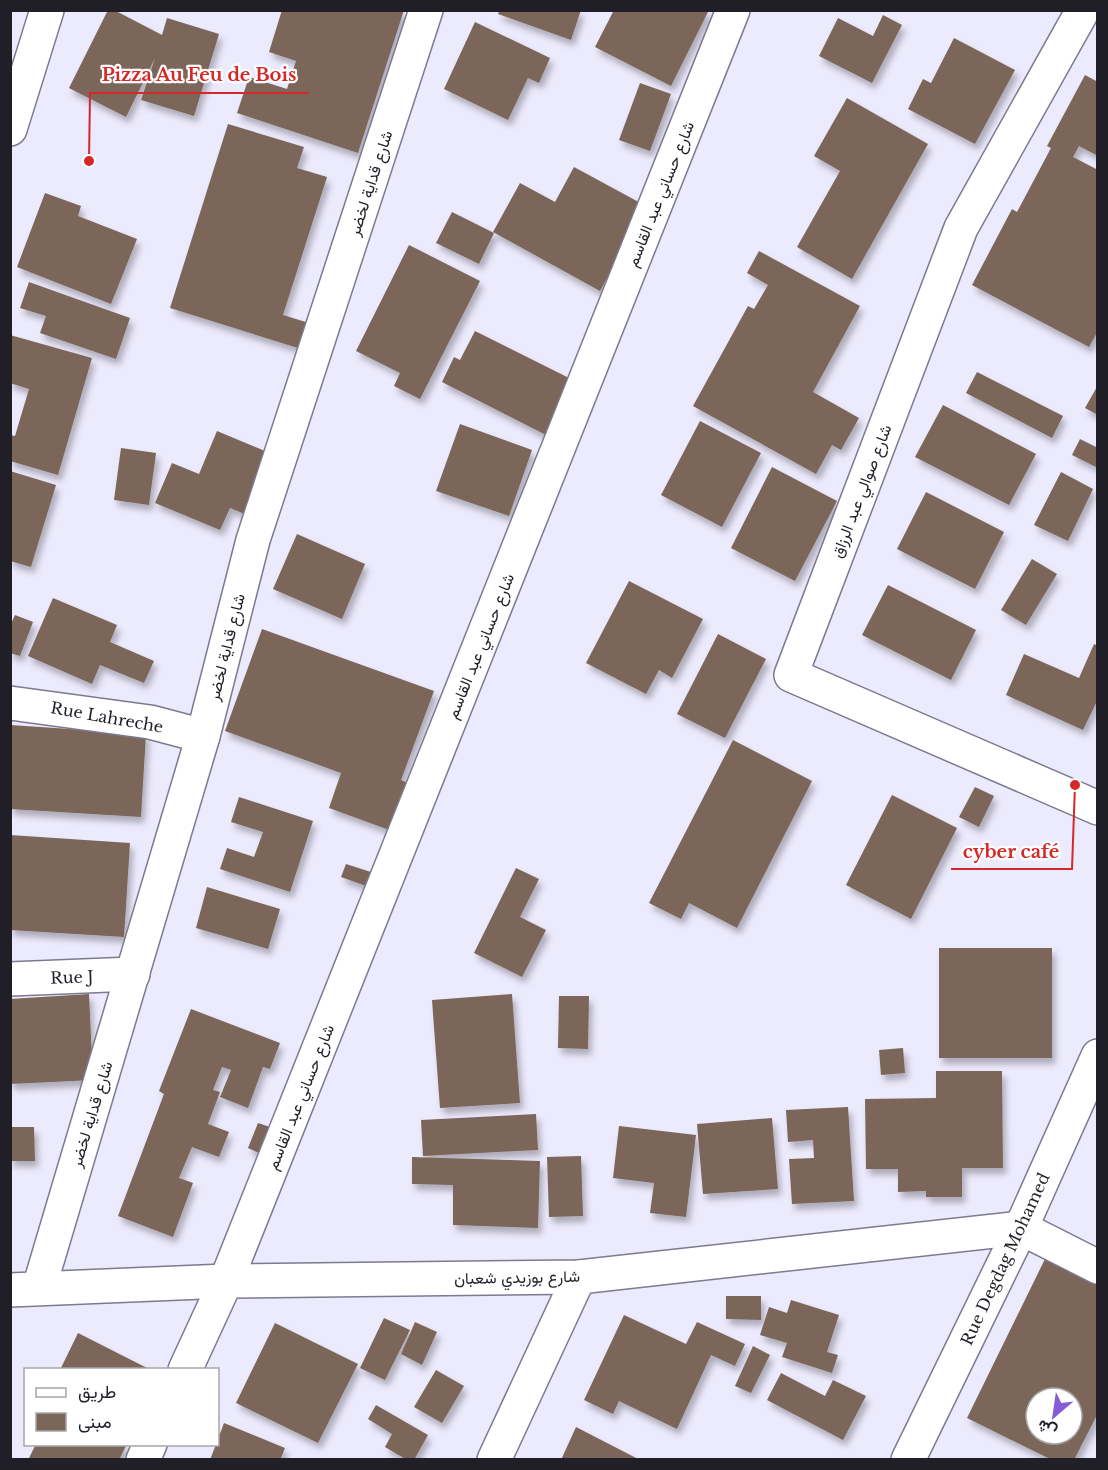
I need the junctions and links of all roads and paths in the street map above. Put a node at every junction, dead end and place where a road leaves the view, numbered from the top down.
1 (47, 10) edge
2 (426, 10) edge
3 (733, 10) edge
4 (1083, 10) edge
5 (10, 129) edge
6 (10, 703) edge
7 (203, 736) junction
8 (1098, 808) edge
9 (133, 974) junction
10 (10, 980) edge
11 (1098, 1056) edge
12 (1021, 1228) junction
13 (1098, 1267) edge
14 (579, 1277) junction
15 (226, 1281) junction
16 (25, 1289) edge
17 (186, 1368) edge
18 (149, 1446) edge
19 (143, 1460) edge
20 (494, 1460) edge
21 (908, 1460) edge

1 - 5 street
2 - 7 street, شارع قداية لخضر
3 - 15 street, شارع حساني عبد القاسم
4 - 8 street, شارع صوالي عبد الرزاق
6 - 7 street, Rue Lahreche
7 - 9 street, شارع قداية لخضر
9 - 10 street, Rue J
9 - 16 street, شارع قداية لخضر
11 - 12 street, Rue Degdag Mohamed
12 - 13 street
12 - 14 street, شارع بوزيدي شعبان
12 - 21 street, Rue Degdag Mohamed
14 - 15 street, شارع بوزيدي شعبان
14 - 20 street
15 - 16 street, شارع بوزيدي شعبان
15 - 17 street, شارع حساني عبد القاسم
18 - 19 street

